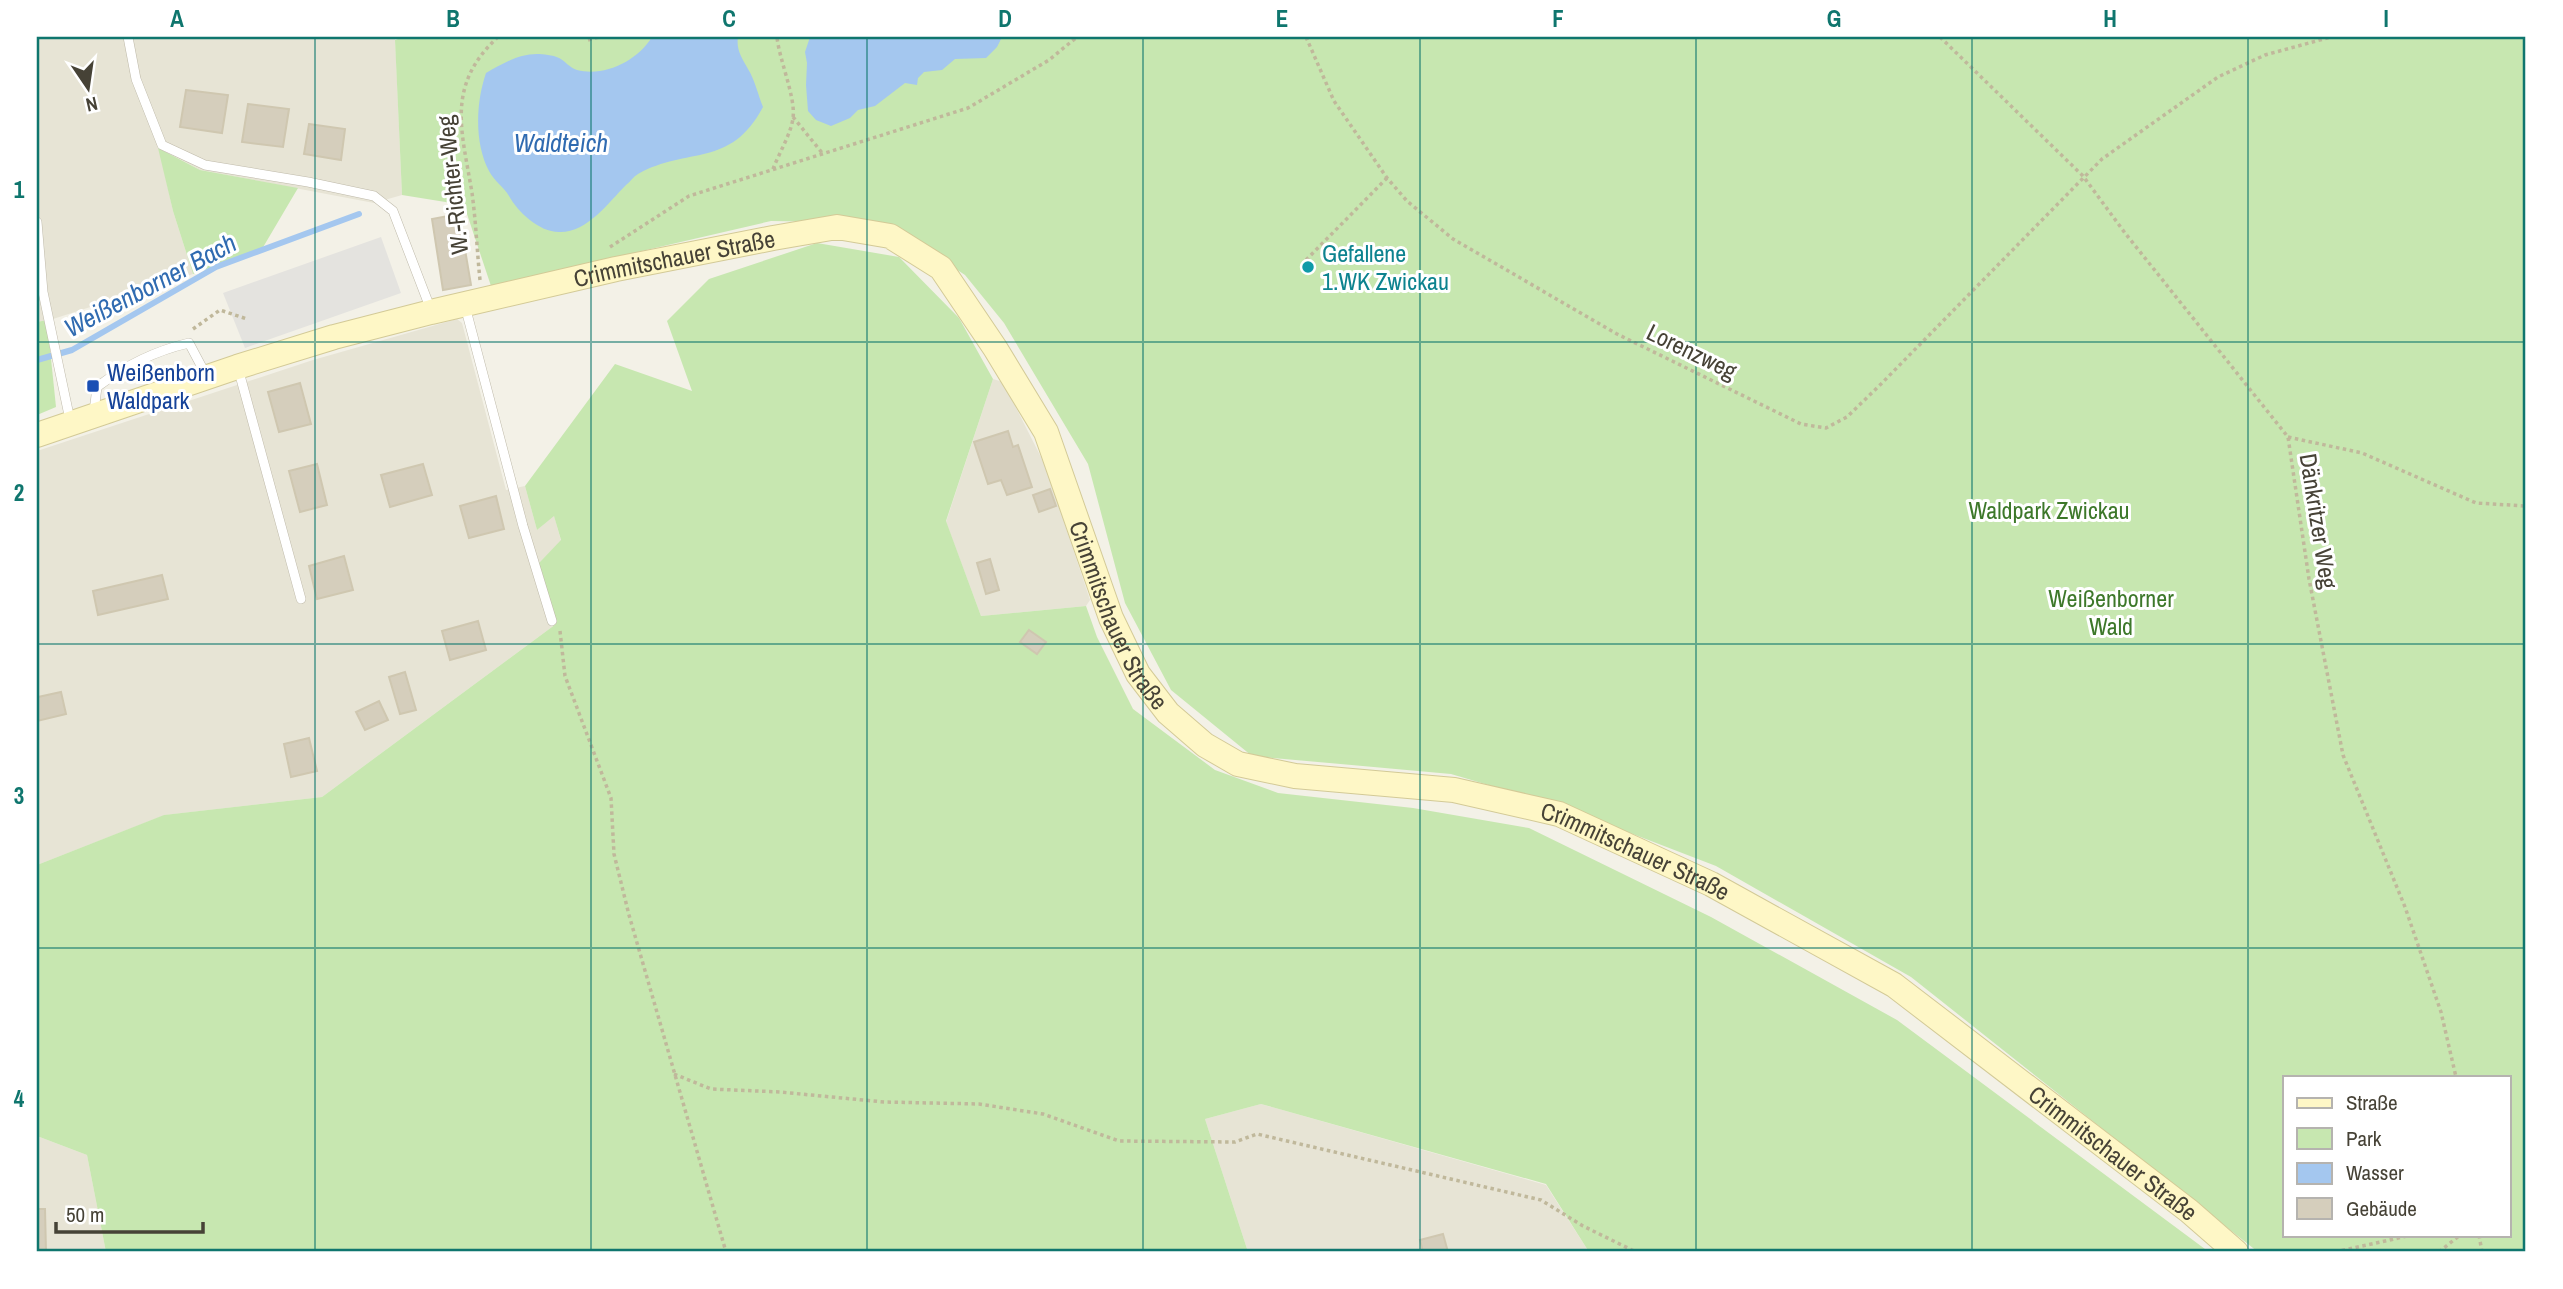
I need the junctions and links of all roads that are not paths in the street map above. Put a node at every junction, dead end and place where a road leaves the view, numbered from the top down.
1 (128, 37) edge
2 (37, 222) edge
3 (40, 292) edge
4 (473, 302) junction
5 (431, 312) junction
6 (237, 367) junction
7 (207, 377) junction
8 (82, 420) junction
9 (37, 435) edge
10 (301, 599) dead end
11 (555, 623) road end
12 (2236, 1252) edge

1 - 5 lane
2 - 3 lane
3 - 8 lane
4 - 5 main road, Crimmitschauer Straße
4 - 11 lane
4 - 12 main road, Crimmitschauer Straße
5 - 6 main road, Crimmitschauer Straße
6 - 7 main road, Crimmitschauer Straße
6 - 10 lane
7 - 8 main road, Crimmitschauer Straße
7 - 8 lane
8 - 9 main road, Crimmitschauer Straße

